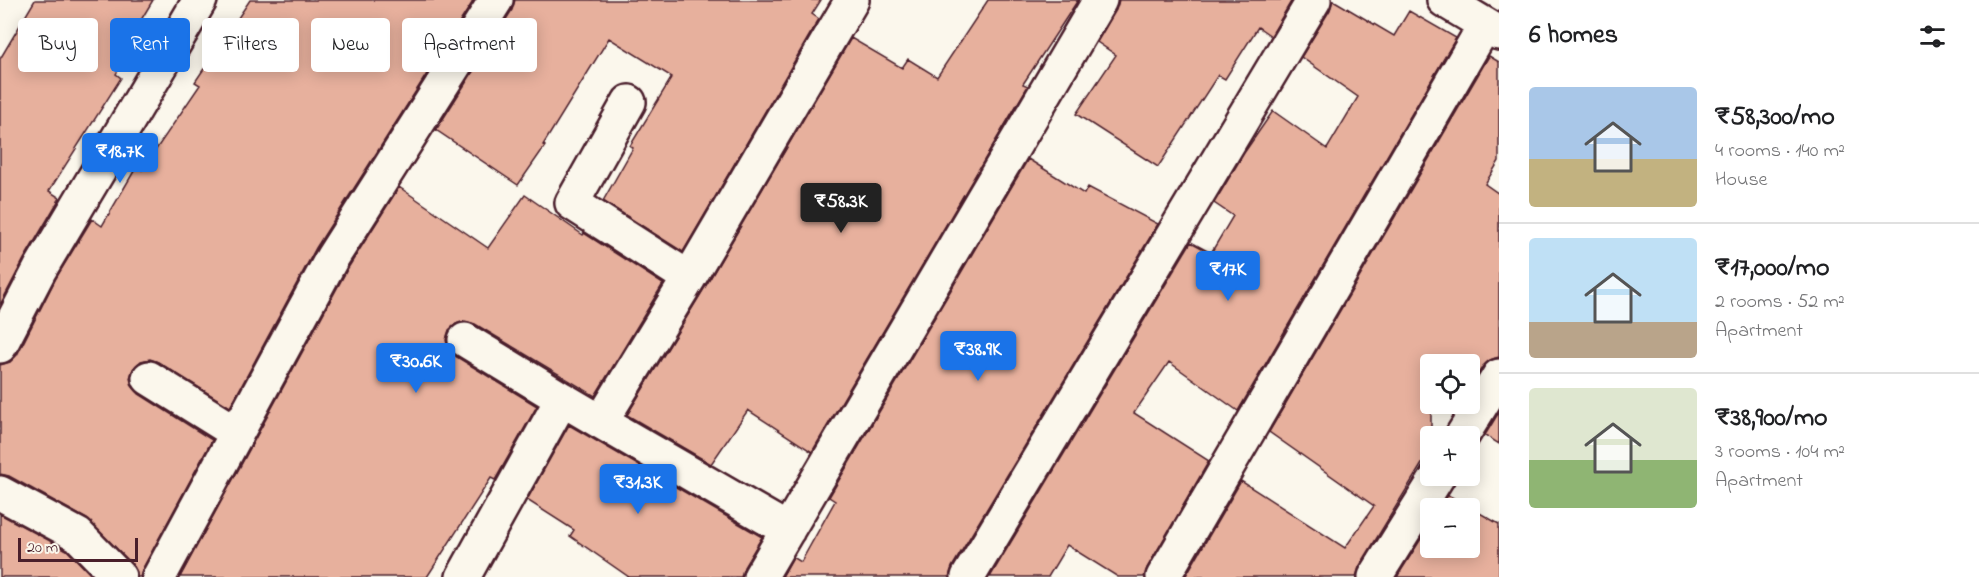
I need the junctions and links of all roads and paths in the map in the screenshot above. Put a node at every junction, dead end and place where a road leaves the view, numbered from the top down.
1 (200, 0) edge
2 (496, 0) edge
3 (852, 0) edge
4 (1100, 0) edge
5 (1314, 0) edge
6 (1444, 0) edge
7 (1492, 29) edge
8 (629, 102) dead end
9 (689, 278) junction
10 (465, 340) dead end
11 (0, 346) edge
12 (1499, 376) edge
13 (149, 378) dead end
14 (562, 399) junction
15 (602, 422) junction
16 (1468, 426) edge
17 (237, 433) junction
18 (1432, 486) edge
19 (0, 493) edge
20 (788, 530) junction
21 (119, 577) edge
22 (159, 577) edge
23 (463, 577) edge
24 (760, 577) edge
25 (968, 577) edge
26 (1163, 577) edge
27 (1375, 577) edge

1 - 11 street
2 - 17 street
3 - 9 street
4 - 20 street
5 - 25 street
6 - 7 street
7 - 26 street
8 - 9 street
9 - 15 street
10 - 14 street
12 - 16 street
13 - 17 street
14 - 15 street
14 - 23 street
15 - 20 street
17 - 22 street
18 - 27 street
19 - 21 street
20 - 24 street

